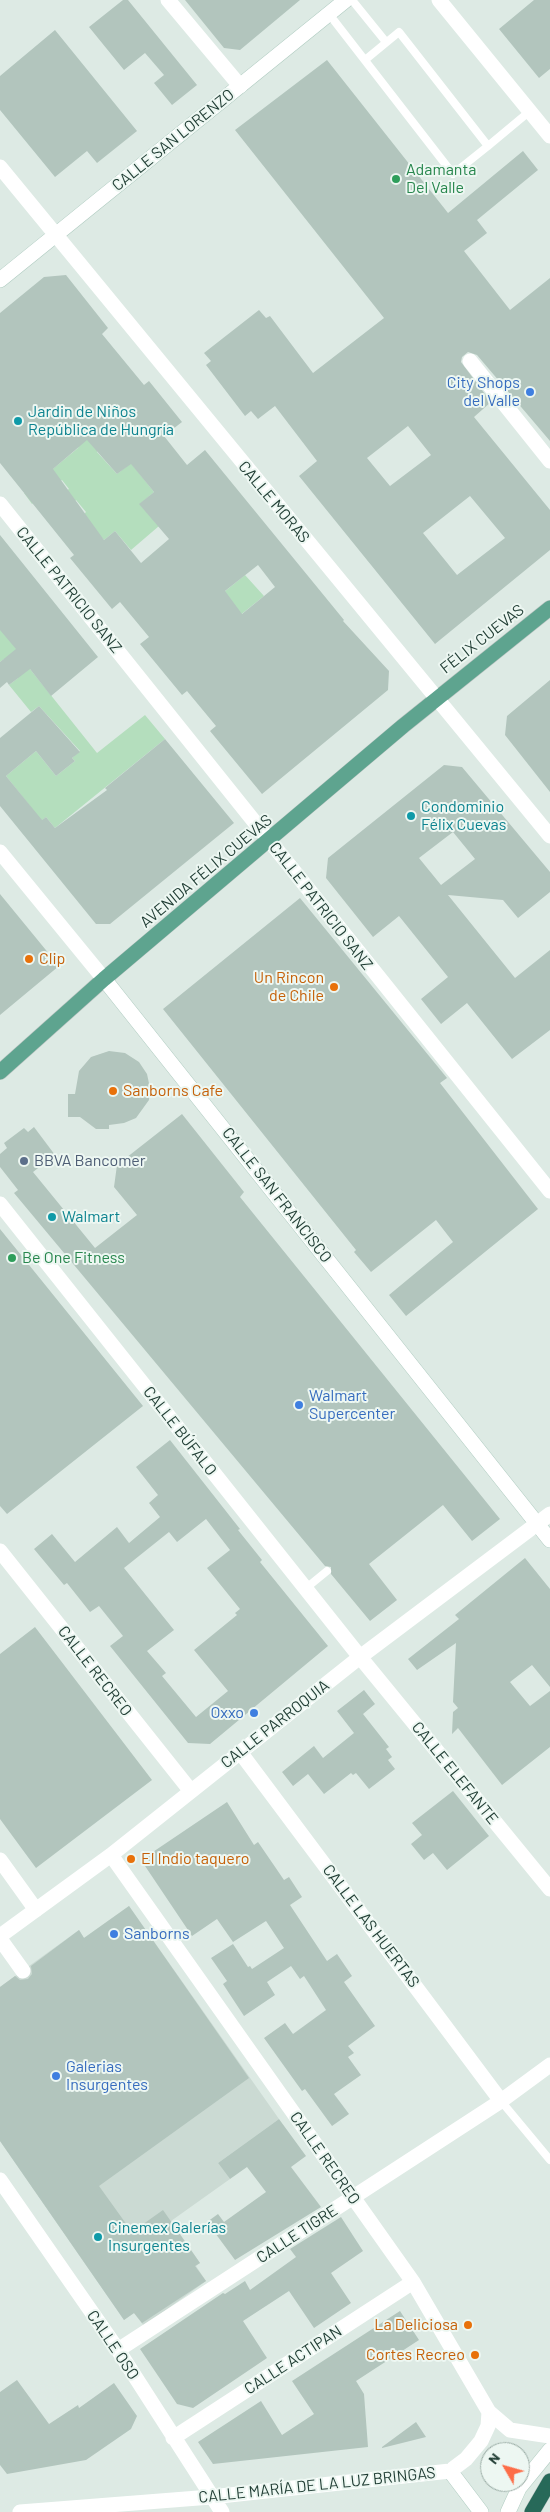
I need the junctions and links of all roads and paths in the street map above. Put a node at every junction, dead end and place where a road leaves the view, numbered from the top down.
1 (168, 0) edge
2 (346, 0) edge
3 (352, 0) edge
4 (439, 0) edge
5 (329, 14) junction
6 (386, 42) junction
7 (365, 60) junction
8 (240, 86) junction
9 (530, 111) junction
10 (550, 136) edge
11 (488, 146) junction
12 (0, 167) edge
13 (55, 236) junction
14 (0, 280) edge
15 (470, 361) dead end
16 (550, 461) edge
17 (0, 504) edge
18 (550, 608) edge
19 (436, 698) junction
20 (550, 836) edge
21 (268, 840) junction
22 (0, 852) edge
23 (104, 979) junction
24 (0, 1072) edge
25 (550, 1191) edge
26 (0, 1204) edge
27 (550, 1514) edge
28 (537, 1524) junction
29 (550, 1540) edge
30 (0, 1551) edge
31 (328, 1571) dead end
32 (306, 1589) junction
33 (360, 1657) junction
34 (240, 1752) junction
35 (190, 1790) junction
36 (111, 1855) junction
37 (0, 1860) edge
38 (550, 1889) edge
39 (36, 1910) junction
40 (0, 1938) edge
41 (23, 1971) dead end
42 (550, 2066) edge
43 (501, 2101) junction
44 (550, 2160) edge
45 (0, 2180) edge
46 (353, 2198) junction
47 (413, 2282) junction
48 (118, 2350) junction
49 (489, 2412) junction
50 (550, 2436) edge
51 (173, 2438) junction
52 (550, 2450) edge
53 (450, 2471) junction
54 (550, 2481) edge
55 (211, 2497) junction
56 (20, 2512) edge
57 (222, 2512) edge
58 (481, 2512) edge
59 (508, 2512) edge
60 (532, 2512) edge

1 - 8 street
2 - 5 street, CALLE SAN LORENZO
3 - 6 lane
4 - 9 street
5 - 7 lane
5 - 8 street, CALLE SAN LORENZO
6 - 7 lane
6 - 11 lane
7 - 11 lane
8 - 13 street, CALLE SAN LORENZO
9 - 10 street
9 - 11 lane
12 - 13 street, CALLE MORAS
13 - 14 street, CALLE SAN LORENZO
13 - 19 street, CALLE MORAS
15 - 16 street
17 - 21 street, CALLE PATRICIO SANZ
18 - 19 main road, FÉLIX CUEVAS
19 - 20 street, CALLE MORAS
19 - 21 main road, AVENIDA FÉLIX CUEVAS
21 - 23 main road, AVENIDA FÉLIX CUEVAS
21 - 25 street, CALLE PATRICIO SANZ
22 - 23 street, CALLE SAN FRANCISCO
23 - 24 main road, AVENIDA FÉLIX CUEVAS
23 - 28 street, CALLE SAN FRANCISCO
26 - 32 street, CALLE BÚFALO
27 - 28 street, CALLE PARROQUIA
28 - 29 street, CALLE SAN FRANCISCO
28 - 33 street, CALLE PARROQUIA
30 - 35 street, CALLE RECREO
31 - 32 lane
32 - 33 street, CALLE BÚFALO
33 - 34 street, CALLE PARROQUIA
33 - 38 street, CALLE ELEFANTE
34 - 35 street, CALLE PARROQUIA
34 - 43 street, CALLE LAS HUERTAS
35 - 36 street, CALLE PARROQUIA
36 - 39 street, CALLE PARROQUIA
36 - 46 street, CALLE RECREO
37 - 39 street
39 - 40 street, CALLE PARROQUIA
40 - 41 street
42 - 43 street, CALLE TIGRE
43 - 44 lane
43 - 46 street, CALLE TIGRE
45 - 48 street, CALLE OSO
46 - 47 street, CALLE RECREO
46 - 48 street, CALLE TIGRE
47 - 49 street, CALLE RECREO
47 - 51 street, CALLE ACTIPAN
48 - 51 street, CALLE OSO
49 - 50 street, CALLE RECREO
49 - 53 street, CALLE MARÍA DE LA LUZ BRINGAS
51 - 55 street, CALLE OSO
52 - 59 street
53 - 55 street, CALLE MARÍA DE LA LUZ BRINGAS
53 - 58 street
54 - 60 highway
55 - 56 street, CALLE MARÍA DE LA LUZ BRINGAS
55 - 57 street, CALLE OSO

